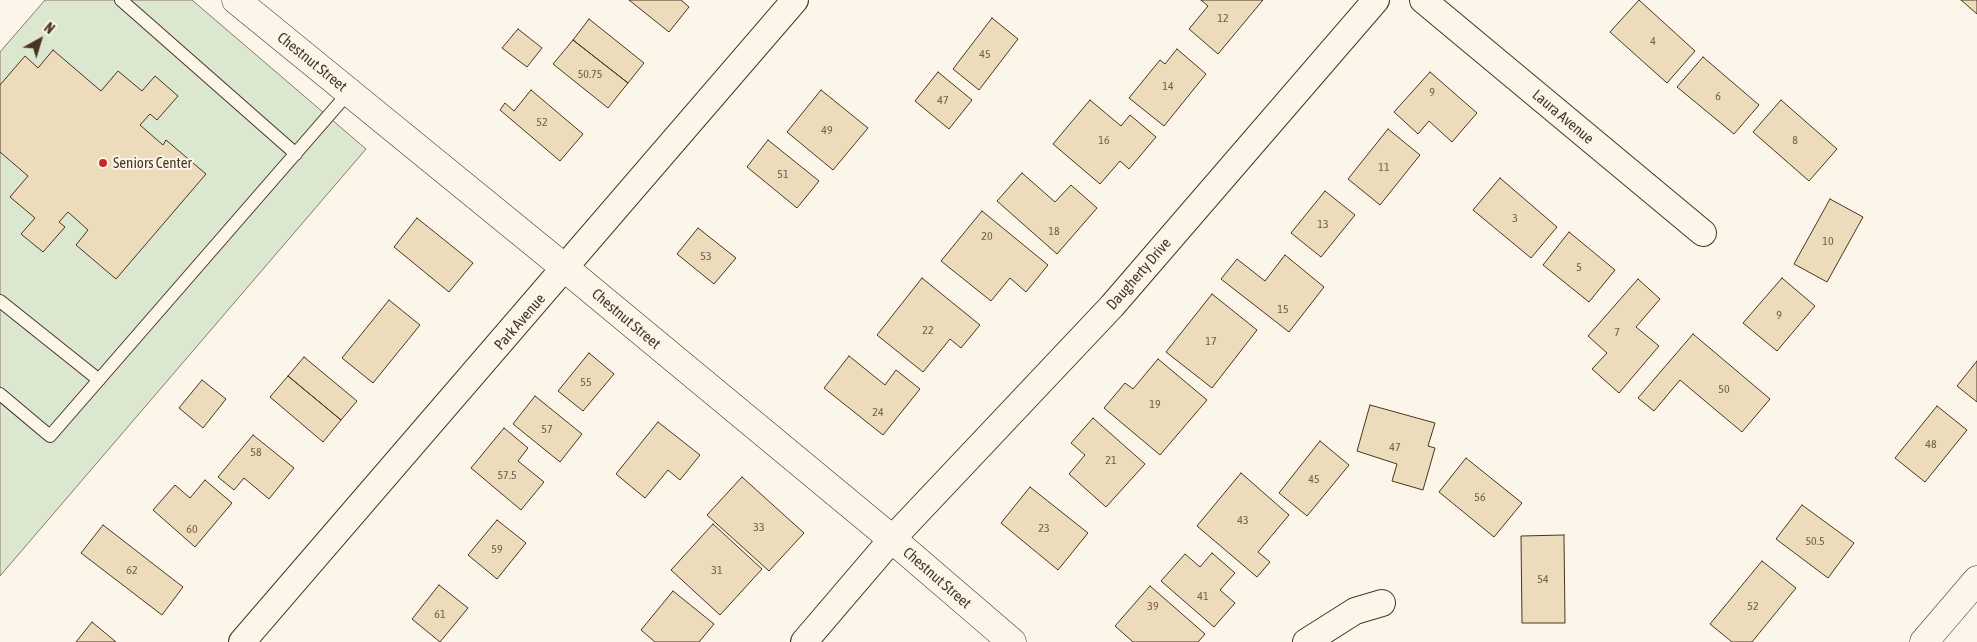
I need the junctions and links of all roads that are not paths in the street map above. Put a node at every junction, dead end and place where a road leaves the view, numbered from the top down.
1 (121, 0) edge
2 (236, 0) edge
3 (795, 0) edge
4 (1376, 0) edge
5 (1423, 0) edge
6 (349, 92) junction
7 (296, 154) junction
8 (1703, 233) dead end
9 (566, 269) junction
10 (0, 300) edge
11 (99, 380) junction
12 (0, 394) edge
13 (892, 539) junction
14 (1977, 580) edge
15 (1382, 603) dead end
16 (242, 642) edge
17 (804, 642) edge
18 (1012, 642) edge
19 (1306, 642) edge
20 (1924, 642) edge

1 - 7 lane
2 - 6 street, Chestnut Street
3 - 9 street, Park Avenue
4 - 13 street, Daugherty Drive
5 - 8 street, Laura Avenue
6 - 7 lane
6 - 9 street, Chestnut Street
7 - 11 lane
9 - 13 street, Chestnut Street
9 - 16 street, Park Avenue
10 - 11 lane
11 - 12 lane
13 - 17 street, Daugherty Drive
13 - 18 street, Chestnut Street
14 - 20 street
15 - 19 street

